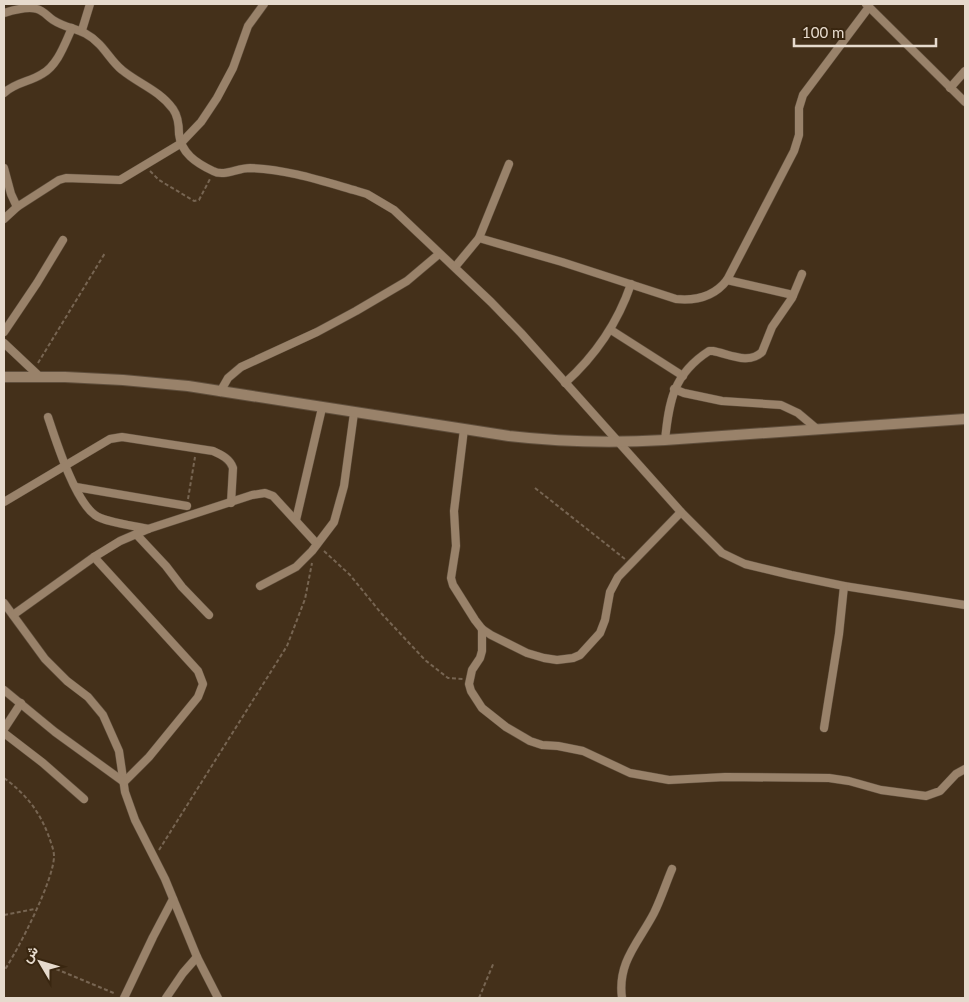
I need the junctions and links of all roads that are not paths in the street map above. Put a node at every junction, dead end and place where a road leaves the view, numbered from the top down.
1 (90, 4) edge
2 (264, 4) edge
3 (868, 5) edge
4 (37, 6) edge
5 (4, 13) edge
6 (72, 28) junction
7 (82, 30) junction
8 (965, 71) edge
9 (950, 88) junction
10 (4, 93) edge
11 (965, 102) edge
12 (180, 144) junction
13 (509, 164) dead end
14 (4, 168) edge
15 (17, 207) junction
16 (4, 219) edge
17 (479, 238) junction
18 (63, 240) dead end
19 (439, 254) junction
20 (455, 267) junction
21 (802, 274) dead end
22 (726, 280) junction
23 (631, 284) junction
24 (793, 295) junction
25 (611, 330) junction
26 (4, 332) edge
27 (4, 343) edge
28 (37, 373) junction
29 (683, 376) junction
30 (4, 377) edge
31 (565, 383) junction
32 (674, 389) junction
33 (220, 392) junction
34 (322, 408) junction
35 (354, 413) junction
36 (48, 417) dead end
37 (965, 419) edge
38 (464, 429) junction
39 (817, 429) junction
40 (665, 440) junction
41 (620, 443) junction
42 (66, 466) junction
43 (76, 487) junction
44 (4, 502) edge
45 (231, 503) junction
46 (187, 506) road end
47 (680, 512) junction
48 (296, 520) junction
49 (148, 529) junction
50 (136, 534) junction
51 (315, 548) junction
52 (94, 557) junction
53 (260, 586) dead end
54 (844, 586) junction
55 (4, 604) edge
56 (965, 605) edge
57 (13, 615) junction
58 (209, 615) dead end
59 (482, 629) junction
60 (4, 690) edge
61 (20, 703) junction
62 (824, 728) dead end
63 (4, 729) edge
64 (4, 733) edge
65 (965, 769) edge
66 (124, 782) junction
67 (84, 799) dead end
68 (672, 869) dead end
69 (173, 899) junction
70 (197, 957) junction
71 (124, 998) edge
72 (166, 998) edge
73 (218, 998) edge
74 (622, 998) edge

1 - 7 street
2 - 12 street
3 - 9 street
3 - 22 street
4 - 5 street
4 - 6 street
6 - 7 street
6 - 10 street
7 - 12 street
8 - 9 street
9 - 11 street
12 - 15 street
12 - 19 street
13 - 17 street
14 - 15 street
15 - 16 street
17 - 20 street
17 - 23 street
18 - 26 street
19 - 20 street
19 - 33 street
20 - 31 street
21 - 24 street
22 - 23 street
22 - 24 street
23 - 25 street
24 - 29 street
25 - 29 street
25 - 31 street
27 - 28 street
28 - 30 street
28 - 33 street
29 - 32 street
31 - 41 street
32 - 39 street
32 - 40 street
33 - 34 street
34 - 35 street
34 - 48 street
35 - 38 street
35 - 51 street
36 - 42 street
37 - 39 street
38 - 41 street
38 - 59 street
39 - 40 street
40 - 41 street
41 - 47 street
42 - 43 street
42 - 44 street
42 - 45 street
43 - 46 street
43 - 49 street
45 - 48 street
45 - 49 street
47 - 54 street
47 - 59 street
48 - 51 street
49 - 50 street
50 - 52 street
50 - 58 street
51 - 53 street
52 - 57 street
52 - 66 street
54 - 56 street
54 - 62 street
55 - 57 street
57 - 66 street
59 - 65 street
60 - 61 street
61 - 63 street
61 - 66 street
64 - 67 street
66 - 69 street
68 - 74 street
69 - 70 street
69 - 71 street
70 - 72 street
70 - 73 street

